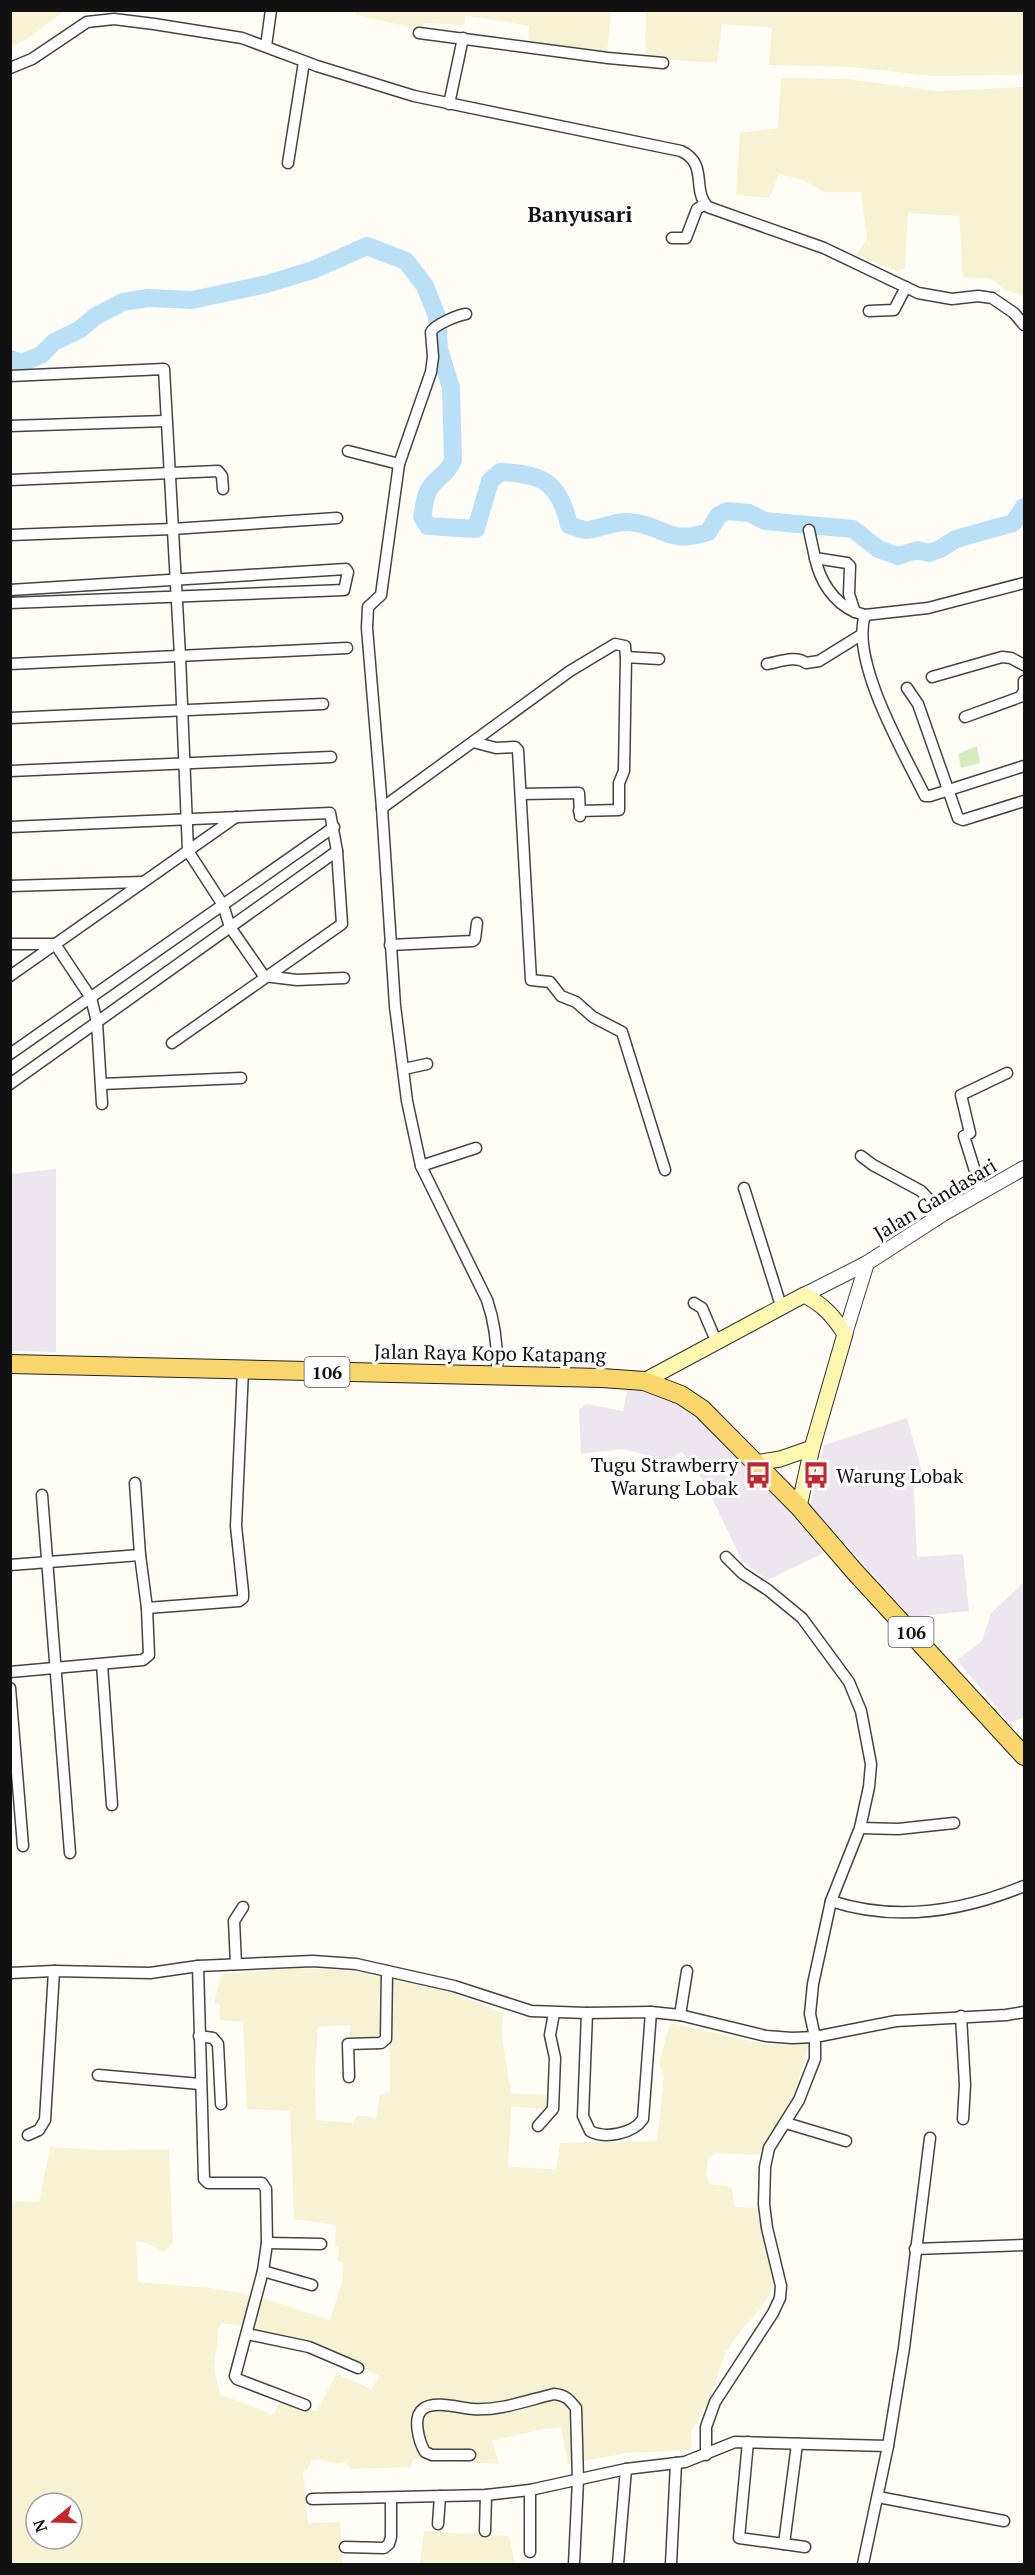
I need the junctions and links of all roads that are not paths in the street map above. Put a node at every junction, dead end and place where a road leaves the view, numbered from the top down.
1 (271, 12) edge
2 (419, 33) dead end
3 (462, 41) junction
4 (266, 46) junction
5 (304, 62) junction
6 (663, 63) dead end
7 (10, 68) edge
8 (449, 104) junction
9 (288, 163) dead end
10 (705, 204) junction
11 (672, 238) dead end
12 (906, 287) junction
13 (869, 311) dead end
14 (466, 314) dead end
15 (1024, 325) edge
16 (10, 376) edge
17 (166, 421) junction
18 (10, 426) edge
19 (348, 451) dead end
20 (399, 464) junction
21 (168, 473) junction
22 (10, 480) edge
23 (223, 489) dead end
24 (337, 518) dead end
25 (172, 529) junction
26 (808, 530) dead end
27 (10, 535) edge
28 (815, 558) junction
29 (176, 580) junction
30 (1024, 583) edge
31 (10, 590) edge
32 (177, 596) junction
33 (10, 603) edge
34 (860, 614) junction
35 (861, 635) junction
36 (347, 648) dead end
37 (180, 656) junction
38 (626, 657) junction
39 (659, 659) dead end
40 (10, 664) edge
41 (767, 664) dead end
42 (1024, 665) edge
43 (932, 677) dead end
44 (1024, 681) edge
45 (907, 688) dead end
46 (323, 704) dead end
47 (182, 710) junction
48 (965, 717) dead end
49 (10, 718) edge
50 (473, 742) junction
51 (331, 758) dead end
52 (183, 764) junction
53 (1024, 766) edge
54 (10, 771) edge
55 (946, 789) junction
56 (521, 794) junction
57 (1024, 801) edge
58 (382, 808) junction
59 (237, 817) junction
60 (186, 818) junction
61 (10, 826) edge
62 (334, 828) junction
63 (188, 851) junction
64 (337, 851) junction
65 (142, 882) junction
66 (10, 886) edge
67 (223, 905) junction
68 (477, 923) dead end
69 (230, 927) junction
70 (10, 944) edge
71 (55, 944) junction
72 (390, 945) junction
73 (10, 976) edge
74 (264, 976) junction
75 (344, 978) dead end
76 (91, 998) junction
77 (97, 1022) junction
78 (172, 1043) dead end
79 (10, 1054) edge
80 (428, 1064) dead end
81 (404, 1069) junction
82 (1007, 1073) dead end
83 (241, 1078) dead end
84 (10, 1084) edge
85 (102, 1084) junction
86 (102, 1104) dead end
87 (476, 1148) dead end
88 (861, 1156) dead end
89 (421, 1166) junction
90 (1024, 1168) edge
91 (665, 1170) dead end
92 (744, 1188) dead end
93 (982, 1193) junction
94 (944, 1214) junction
95 (867, 1263) junction
96 (804, 1295) junction
97 (694, 1303) dead end
98 (782, 1309) junction
99 (845, 1334) junction
100 (717, 1343) junction
101 (10, 1364) edge
102 (670, 1367) junction
103 (243, 1370) junction
104 (497, 1376) junction
105 (644, 1381) junction
106 (670, 1391) junction
107 (812, 1448) junction
108 (755, 1463) junction
109 (135, 1483) dead end
110 (42, 1495) dead end
111 (799, 1507) junction
112 (140, 1555) junction
113 (726, 1557) dead end
114 (47, 1562) junction
115 (10, 1565) edge
116 (147, 1608) junction
117 (102, 1664) junction
118 (56, 1668) junction
119 (10, 1672) edge
120 (10, 1688) edge
121 (12, 1717) edge
122 (1024, 1756) edge
123 (14, 1762) edge
124 (112, 1805) dead end
125 (15, 1809) edge
126 (954, 1823) dead end
127 (866, 1828) junction
128 (23, 1846) dead end
129 (70, 1853) dead end
130 (1024, 1886) edge
131 (839, 1904) junction
132 (243, 1907) dead end
133 (236, 1964) junction
134 (198, 1966) junction
135 (54, 1971) junction
136 (387, 1971) junction
137 (687, 1971) dead end
138 (10, 1973) edge
139 (651, 2012) junction
140 (1024, 2012) edge
141 (554, 2013) junction
142 (587, 2013) junction
143 (681, 2015) junction
144 (961, 2016) junction
145 (199, 2036) junction
146 (820, 2036) junction
147 (98, 2074) dead end
148 (349, 2077) dead end
149 (200, 2084) junction
150 (221, 2104) dead end
151 (963, 2120) dead end
152 (791, 2125) junction
153 (538, 2126) dead end
154 (28, 2135) dead end
155 (930, 2138) dead end
156 (846, 2141) dead end
157 (267, 2243) junction
158 (321, 2244) dead end
159 (1024, 2245) edge
160 (915, 2250) junction
161 (263, 2271) junction
162 (312, 2284) dead end
163 (247, 2334) junction
164 (358, 2368) dead end
165 (305, 2406) dead end
166 (748, 2442) junction
167 (797, 2444) junction
168 (888, 2446) junction
169 (470, 2455) dead end
170 (706, 2455) junction
171 (676, 2463) junction
172 (626, 2469) junction
173 (578, 2480) junction
174 (530, 2490) junction
175 (486, 2495) junction
176 (440, 2496) junction
177 (878, 2497) junction
178 (391, 2498) junction
179 (312, 2499) dead end
180 (1004, 2521) dead end
181 (438, 2524) dead end
182 (485, 2530) dead end
183 (784, 2544) junction
184 (345, 2547) dead end
185 (805, 2547) dead end
186 (530, 2552) dead end
187 (574, 2565) edge
188 (618, 2565) edge
189 (671, 2565) edge
190 (863, 2565) edge

1 - 4 street
2 - 3 street
3 - 6 street
3 - 8 street
4 - 5 street
4 - 7 street
5 - 8 street
5 - 9 street
8 - 10 street
10 - 11 street
10 - 12 street
12 - 13 street
12 - 15 street
14 - 20 street
16 - 17 street
17 - 18 street
17 - 21 street
19 - 20 street
20 - 58 street
21 - 22 street
21 - 23 street
21 - 25 street
24 - 25 street
25 - 27 street
25 - 29 street
26 - 28 street
28 - 34 street
28 - 34 street
29 - 31 street
29 - 32 street
29 - 32 street
30 - 34 street
32 - 33 street
32 - 37 street
34 - 35 street
35 - 41 street
35 - 55 street
36 - 37 street
37 - 40 street
37 - 47 street
38 - 39 street
38 - 50 street
38 - 56 street
42 - 43 street
44 - 48 street
45 - 55 street
46 - 47 street
47 - 49 street
47 - 52 street
50 - 56 street
50 - 58 street
51 - 52 street
52 - 54 street
52 - 60 street
53 - 55 street
55 - 57 street
56 - 91 street
58 - 72 street
59 - 60 street
59 - 62 street
59 - 63 street
60 - 61 street
60 - 63 street
62 - 64 street
62 - 67 street
63 - 65 street
63 - 67 street
64 - 69 street
64 - 74 street
65 - 66 street
65 - 71 street
67 - 69 street
67 - 76 street
68 - 72 street
69 - 74 street
69 - 77 street
70 - 71 street
71 - 73 street
71 - 76 street
72 - 81 street
74 - 75 street
74 - 78 street
76 - 77 street
76 - 79 street
77 - 84 street
77 - 85 street
80 - 81 street
81 - 89 street
82 - 93 street
83 - 85 street
85 - 86 street
87 - 89 street
88 - 94 street
89 - 104 street
90 - 93 street, Jalan Gandasari
92 - 98 street
93 - 94 street, Jalan Gandasari
94 - 95 street, Jalan Gandasari
95 - 96 street, Jalan Gandasari
95 - 99 street, Jalan Gandasari
96 - 98 main road
96 - 99 main road
97 - 100 street
98 - 100 main road
99 - 107 main road
100 - 102 main road
101 - 103 main road, Jalan Raya Kopo Katapang / 106
102 - 105 main road
102 - 106 main road
103 - 104 main road, Jalan Raya Kopo Katapang / 106
103 - 116 street
104 - 105 main road, Jalan Raya Kopo Katapang / 106
105 - 106 main road, 106
106 - 108 main road, 106
107 - 108 main road
107 - 111 main road
108 - 111 main road, 106
109 - 112 street
110 - 114 street
111 - 122 main road, 106
112 - 114 street
112 - 116 street
113 - 127 street
114 - 115 street
114 - 118 street
116 - 117 street
117 - 118 street
117 - 124 street
118 - 119 street
118 - 129 street
120 - 121 street
121 - 123 street
123 - 125 street
125 - 128 street
126 - 127 street
127 - 131 street
130 - 131 street
131 - 146 street
132 - 133 street
133 - 134 street
133 - 136 street
134 - 135 street
134 - 145 street
135 - 138 street
135 - 154 street
136 - 141 street
136 - 148 street
137 - 143 street
139 - 142 street
139 - 142 street
139 - 143 street
140 - 144 street
141 - 142 street
141 - 153 street
143 - 146 street
144 - 146 street
144 - 151 street
145 - 149 street
145 - 150 street
146 - 152 street
147 - 149 street
149 - 157 street
152 - 156 street
152 - 170 street
155 - 160 street
157 - 158 street
157 - 161 street
159 - 160 street
160 - 168 street
161 - 162 street
161 - 163 street
163 - 164 street
163 - 165 street
166 - 167 street
166 - 170 street
166 - 183 street
167 - 168 street
167 - 183 street
168 - 177 street
169 - 173 street
170 - 171 street
171 - 172 street
171 - 189 street
172 - 173 street
172 - 188 street
173 - 174 street
173 - 187 street
174 - 175 street
174 - 186 street
175 - 176 street
175 - 182 street
176 - 178 street
176 - 181 street
177 - 180 street
177 - 190 street
178 - 179 street
178 - 184 street
183 - 185 street

